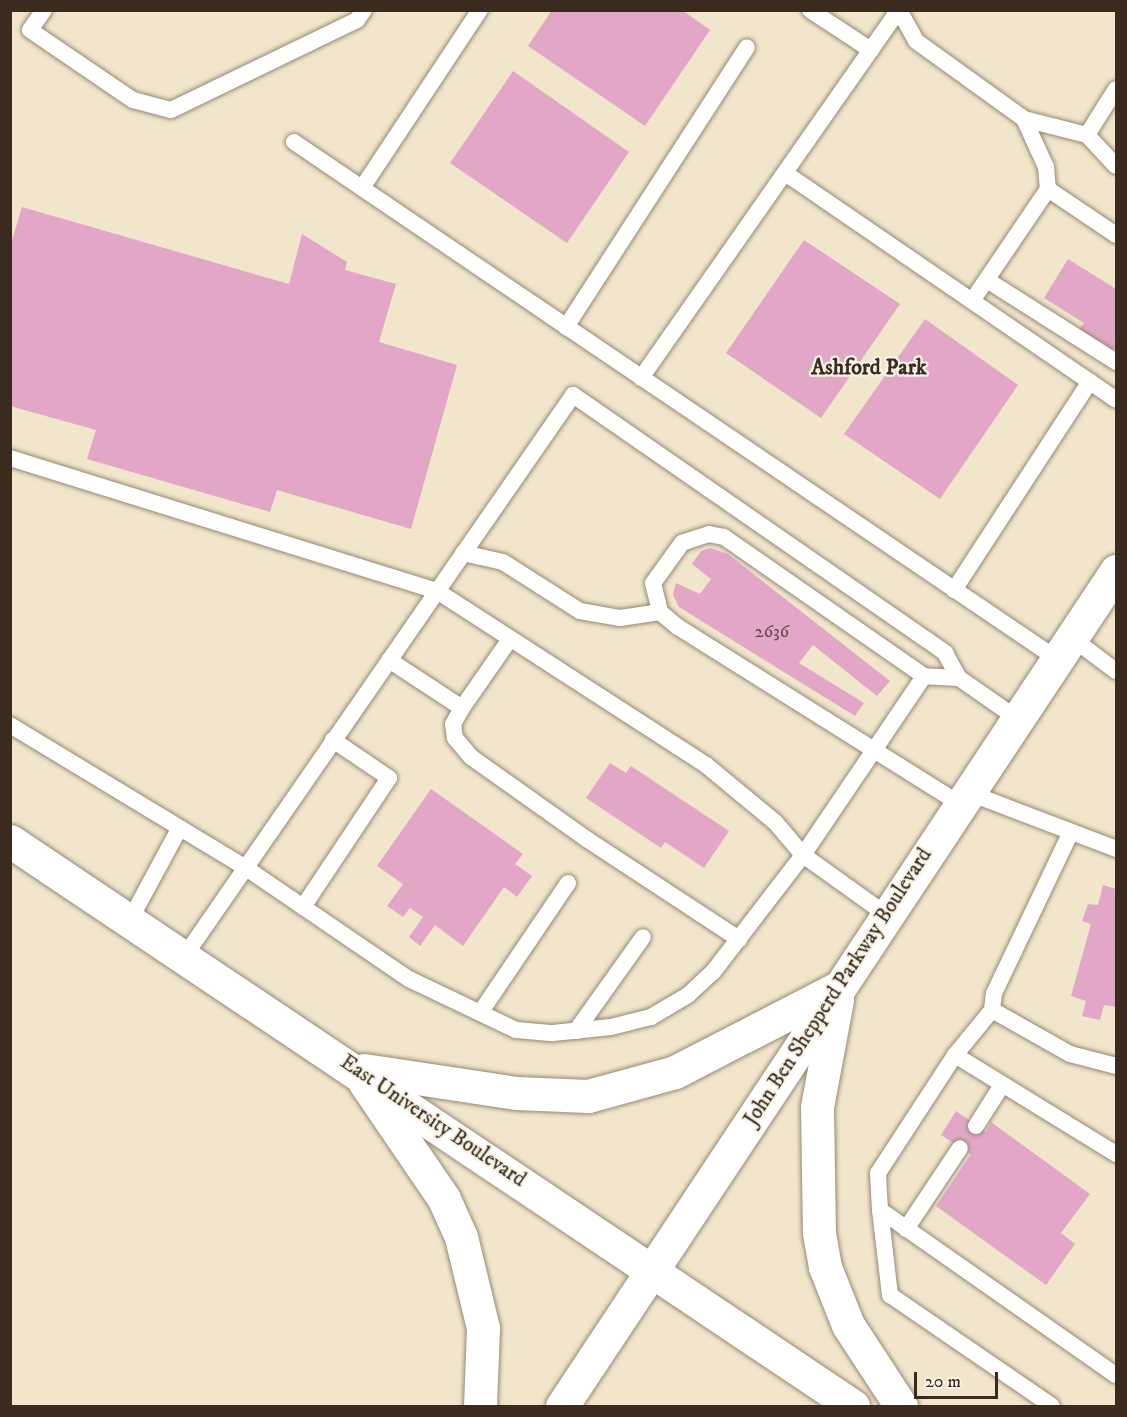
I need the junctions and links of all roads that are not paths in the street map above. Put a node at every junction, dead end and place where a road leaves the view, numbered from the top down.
1 (44, 10) edge
2 (364, 10) edge
3 (480, 10) edge
4 (810, 10) edge
5 (897, 12) edge
6 (747, 47) dead end
7 (871, 50) junction
8 (1116, 89) edge
9 (1024, 119) junction
10 (1087, 135) junction
11 (294, 142) dead end
12 (1116, 166) edge
13 (785, 173) junction
14 (362, 188) junction
15 (1048, 189) junction
16 (1116, 235) edge
17 (987, 280) junction
18 (972, 301) junction
19 (566, 327) junction
20 (1116, 362) edge
21 (641, 378) junction
22 (1090, 381) junction
23 (1116, 399) edge
24 (10, 458) edge
25 (463, 553) junction
26 (1116, 571) edge
27 (954, 590) junction
28 (437, 591) junction
29 (660, 612) junction
30 (510, 639) junction
31 (1064, 649) junction
32 (389, 660) junction
33 (1116, 671) edge
34 (924, 676) junction
35 (959, 678) junction
36 (462, 708) junction
37 (1015, 717) junction
38 (10, 725) edge
39 (333, 740) junction
40 (875, 751) junction
41 (963, 798) junction
42 (178, 831) junction
43 (1070, 834) junction
44 (10, 841) edge
45 (1116, 849) edge
46 (803, 855) junction
47 (246, 868) junction
48 (568, 883) dead end
49 (303, 907) junction
50 (884, 913) junction
51 (131, 918) junction
52 (643, 937) dead end
53 (739, 939) junction
54 (186, 954) junction
55 (840, 987) junction
56 (992, 1010) junction
57 (480, 1013) junction
58 (576, 1031) junction
59 (955, 1055) junction
60 (1116, 1066) edge
61 (356, 1069) junction
62 (1002, 1085) junction
63 (976, 1126) dead end
64 (960, 1148) dead end
65 (1116, 1154) edge
66 (880, 1210) junction
67 (906, 1229) junction
68 (651, 1268) junction
69 (1116, 1375) edge
70 (480, 1407) edge
71 (562, 1407) edge
72 (853, 1407) edge
73 (901, 1407) edge
74 (1053, 1407) edge

1 - 2 lane
3 - 14 lane
4 - 7 lane
5 - 7 lane
5 - 9 lane
6 - 19 lane
7 - 13 lane
8 - 10 lane
9 - 10 lane
9 - 15 lane
10 - 12 lane
11 - 14 lane
13 - 18 lane
13 - 21 lane
14 - 19 lane
15 - 16 lane
15 - 17 lane
17 - 18 lane
17 - 20 lane
18 - 22 lane
19 - 21 lane
21 - 27 lane
22 - 23 lane
22 - 27 lane
24 - 28 lane
25 - 28 lane
25 - 29 lane
25 - 35 lane
26 - 31 main road, John Ben Shepperd Parkway Boulevard
27 - 31 lane
28 - 30 lane
28 - 32 lane
29 - 34 lane
29 - 40 lane
30 - 36 lane
30 - 46 lane
31 - 33 lane
31 - 37 main road, John Ben Shepperd Parkway Boulevard
32 - 36 lane
32 - 39 lane
34 - 35 lane
34 - 40 lane
35 - 37 lane
36 - 53 lane
37 - 41 main road, John Ben Shepperd Parkway Boulevard
38 - 42 lane
39 - 47 lane
39 - 49 lane
40 - 41 lane
40 - 46 lane
41 - 43 lane
41 - 50 main road, John Ben Shepperd Parkway Boulevard
42 - 47 lane
42 - 51 lane
43 - 45 lane
43 - 56 lane
44 - 51 main road, East University Boulevard
46 - 50 lane
46 - 53 lane
47 - 49 lane
47 - 54 lane
48 - 57 lane
49 - 57 lane
50 - 55 main road, John Ben Shepperd Parkway Boulevard
51 - 54 main road, East University Boulevard
52 - 58 lane
53 - 58 lane
54 - 61 main road, East University Boulevard
55 - 61 main road
55 - 68 main road, John Ben Shepperd Parkway Boulevard
55 - 73 main road
56 - 59 lane
56 - 60 lane
57 - 58 lane
59 - 62 lane
59 - 66 lane
61 - 68 main road, East University Boulevard
61 - 70 main road
62 - 63 lane
62 - 65 lane
64 - 67 lane
66 - 67 lane
66 - 74 lane
67 - 69 lane
68 - 71 main road, John Ben Shepperd Parkway Boulevard
68 - 72 main road, East University Boulevard

